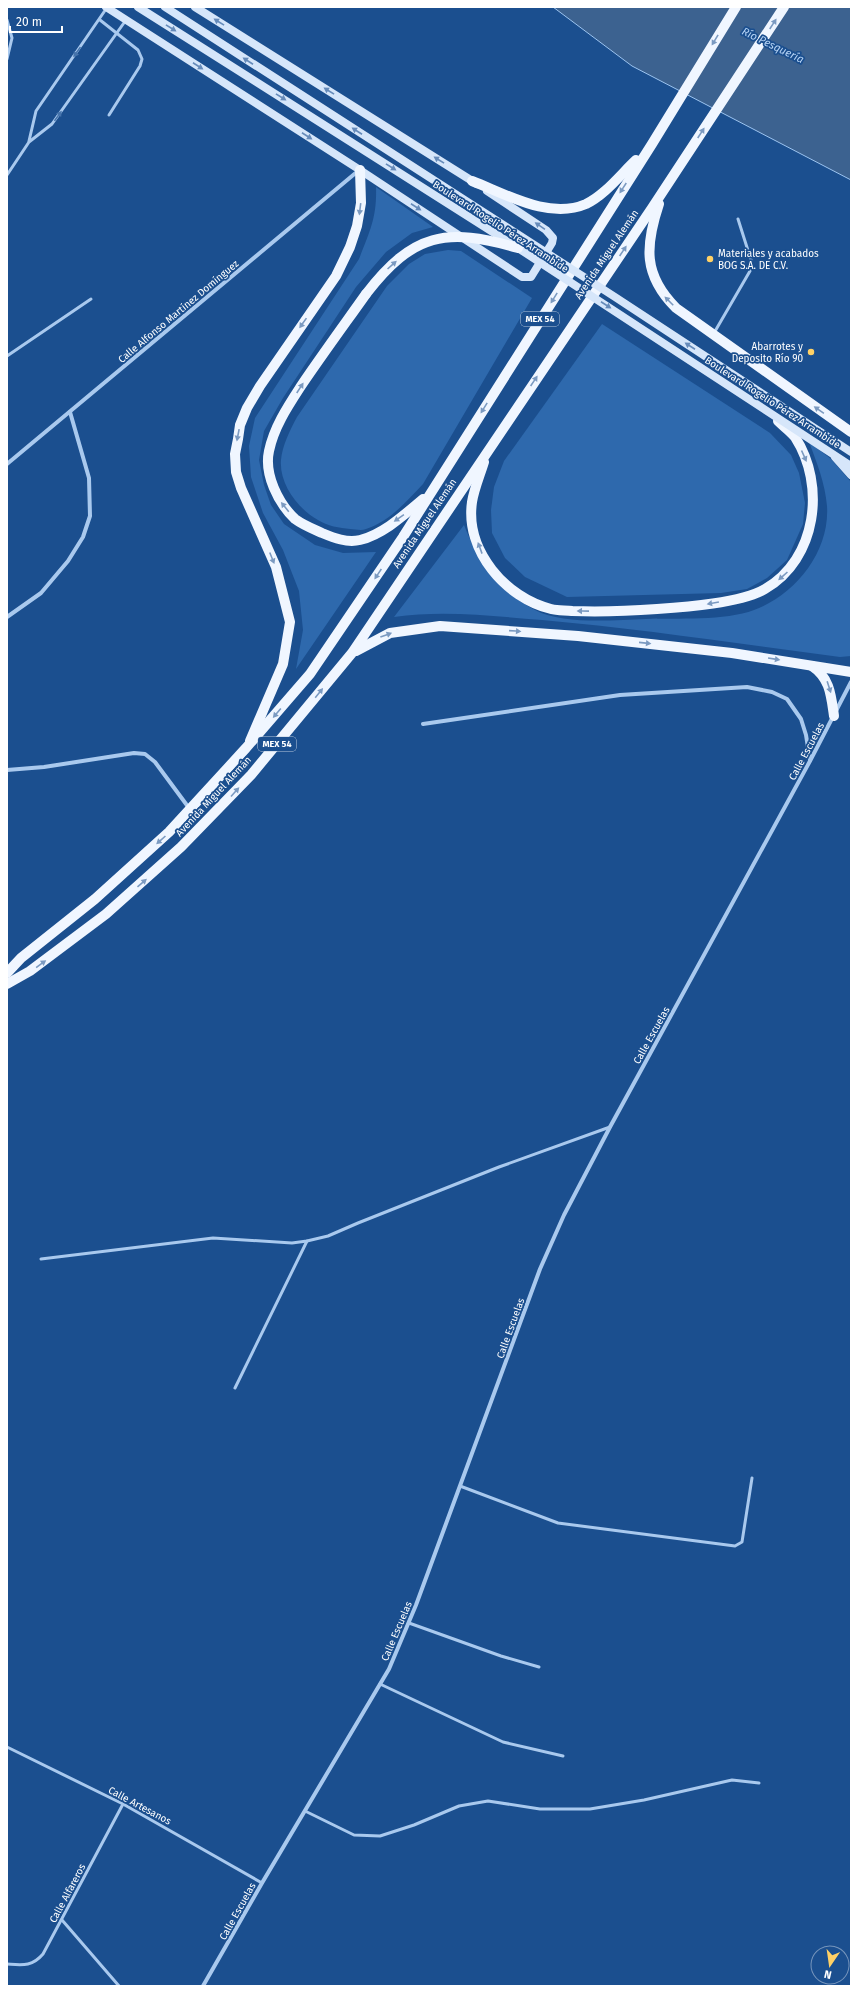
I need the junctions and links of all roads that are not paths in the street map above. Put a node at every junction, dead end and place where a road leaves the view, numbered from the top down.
1 (107, 7) edge
2 (138, 7) edge
3 (165, 7) edge
4 (195, 7) edge
5 (736, 7) edge
6 (784, 7) edge
7 (7, 20) edge
8 (100, 20) junction
9 (126, 20) junction
10 (117, 33) junction
11 (7, 59) edge
12 (109, 115) dead end
13 (29, 142) junction
14 (651, 146) junction
15 (360, 170) junction
16 (7, 174) edge
17 (472, 181) junction
18 (663, 191) junction
19 (738, 219) dead end
20 (518, 248) junction
21 (566, 279) junction
22 (592, 296) junction
23 (91, 299) dead end
24 (713, 334) junction
25 (7, 356) edge
26 (761, 406) junction
27 (70, 412) junction
28 (851, 432) edge
29 (489, 449) junction
30 (830, 452) junction
31 (851, 452) edge
32 (7, 464) edge
33 (851, 466) edge
34 (851, 475) edge
35 (430, 494) junction
36 (7, 617) edge
37 (352, 653) junction
38 (810, 665) junction
39 (851, 672) edge
40 (851, 682) edge
41 (834, 716) junction
42 (423, 724) dead end
43 (246, 748) junction
44 (810, 761) junction
45 (7, 770) edge
46 (190, 809) junction
47 (95, 899) junction
48 (106, 914) junction
49 (7, 973) edge
50 (7, 984) edge
51 (610, 1127) junction
52 (307, 1241) junction
53 (41, 1259) dead end
54 (235, 1388) dead end
55 (752, 1478) dead end
56 (460, 1486) junction
57 (409, 1623) junction
58 (540, 1667) dead end
59 (380, 1684) junction
60 (7, 1747) edge
61 (563, 1756) dead end
62 (759, 1783) dead end
63 (123, 1804) junction
64 (305, 1811) junction
65 (262, 1882) junction
66 (62, 1920) junction
67 (7, 1964) edge
68 (119, 1986) edge
69 (203, 1986) edge

1 - 8 lane
1 - 9 main road
2 -> 20 main road, Boulevard Rogelio Pérez Arrambide, bridge
31 -> 3 main road, Boulevard Rogelio Pérez Arrambide, bridge
17 -> 4 main road
5 -> 14 main road, Avenida Miguel Alemán / MEX 54
18 -> 6 main road, Avenida Miguel Alemán / MEX 54
7 - 11 lane
8 - 10 lane
8 -> 13 lane
9 - 10 lane
9 -> 15 main road
10 - 12 lane
13 -> 10 lane
13 - 16 lane
14 - 17 main road
14 -> 21 main road, Avenida Miguel Alemán / MEX 54
15 -> 17 main road
15 - 27 street, Calle Alfonso Martínez Domínguez
15 -> 43 main road
22 -> 18 main road, Avenida Miguel Alemán / MEX 54
24 -> 18 main road
19 - 24 lane
20 - 21 main road, Boulevard Rogelio Pérez Arrambide, bridge
35 -> 20 main road, bridge
21 - 22 main road, Boulevard Rogelio Pérez Arrambide, bridge
21 -> 35 main road, Avenida Miguel Alemán / MEX 54
22 -> 26 main road, Boulevard Rogelio Pérez Arrambide, bridge
29 -> 22 main road, Avenida Miguel Alemán / MEX 54
23 - 25 lane
28 -> 24 main road
26 -> 29 main road, bridge
26 - 30 main road, Boulevard Rogelio Pérez Arrambide, bridge
27 - 32 street, Calle Alfonso Martínez Domínguez
27 - 36 street
29 - 37 main road, Avenida Miguel Alemán / MEX 54
30 - 33 main road, Boulevard Rogelio Pérez Arrambide, bridge
30 - 34 main road, bridge
35 -> 43 main road, Avenida Miguel Alemán / MEX 54
37 -> 38 main road
48 -> 37 main road, Avenida Miguel Alemán / MEX 54
38 - 39 main road
38 -> 41 main road
40 - 41 street, Calle Escuelas
41 - 44 street, Calle Escuelas
42 - 44 street
43 - 46 main road, Avenida Miguel Alemán / MEX 54
44 - 51 street, Calle Escuelas
45 - 46 street
46 -> 47 main road, Avenida Miguel Alemán / MEX 54
47 - 48 main road
47 - 49 main road, Avenida Miguel Alemán / MEX 54
50 -> 48 main road, Avenida Miguel Alemán / MEX 54
51 - 52 lane
51 - 56 street, Calle Escuelas
52 - 53 lane
52 - 54 lane
55 - 56 lane
56 - 57 street, Calle Escuelas
57 - 58 lane
57 - 59 street, Calle Escuelas
59 - 61 lane
59 - 64 street, Calle Escuelas
60 - 63 lane, Calle Artesanos
62 - 64 lane
63 - 65 lane, Calle Artesanos
63 - 66 lane, Calle Alfareros
64 - 65 street, Calle Escuelas
65 - 69 street, Calle Escuelas
66 - 67 lane, Calle Alfareros
66 - 68 lane

